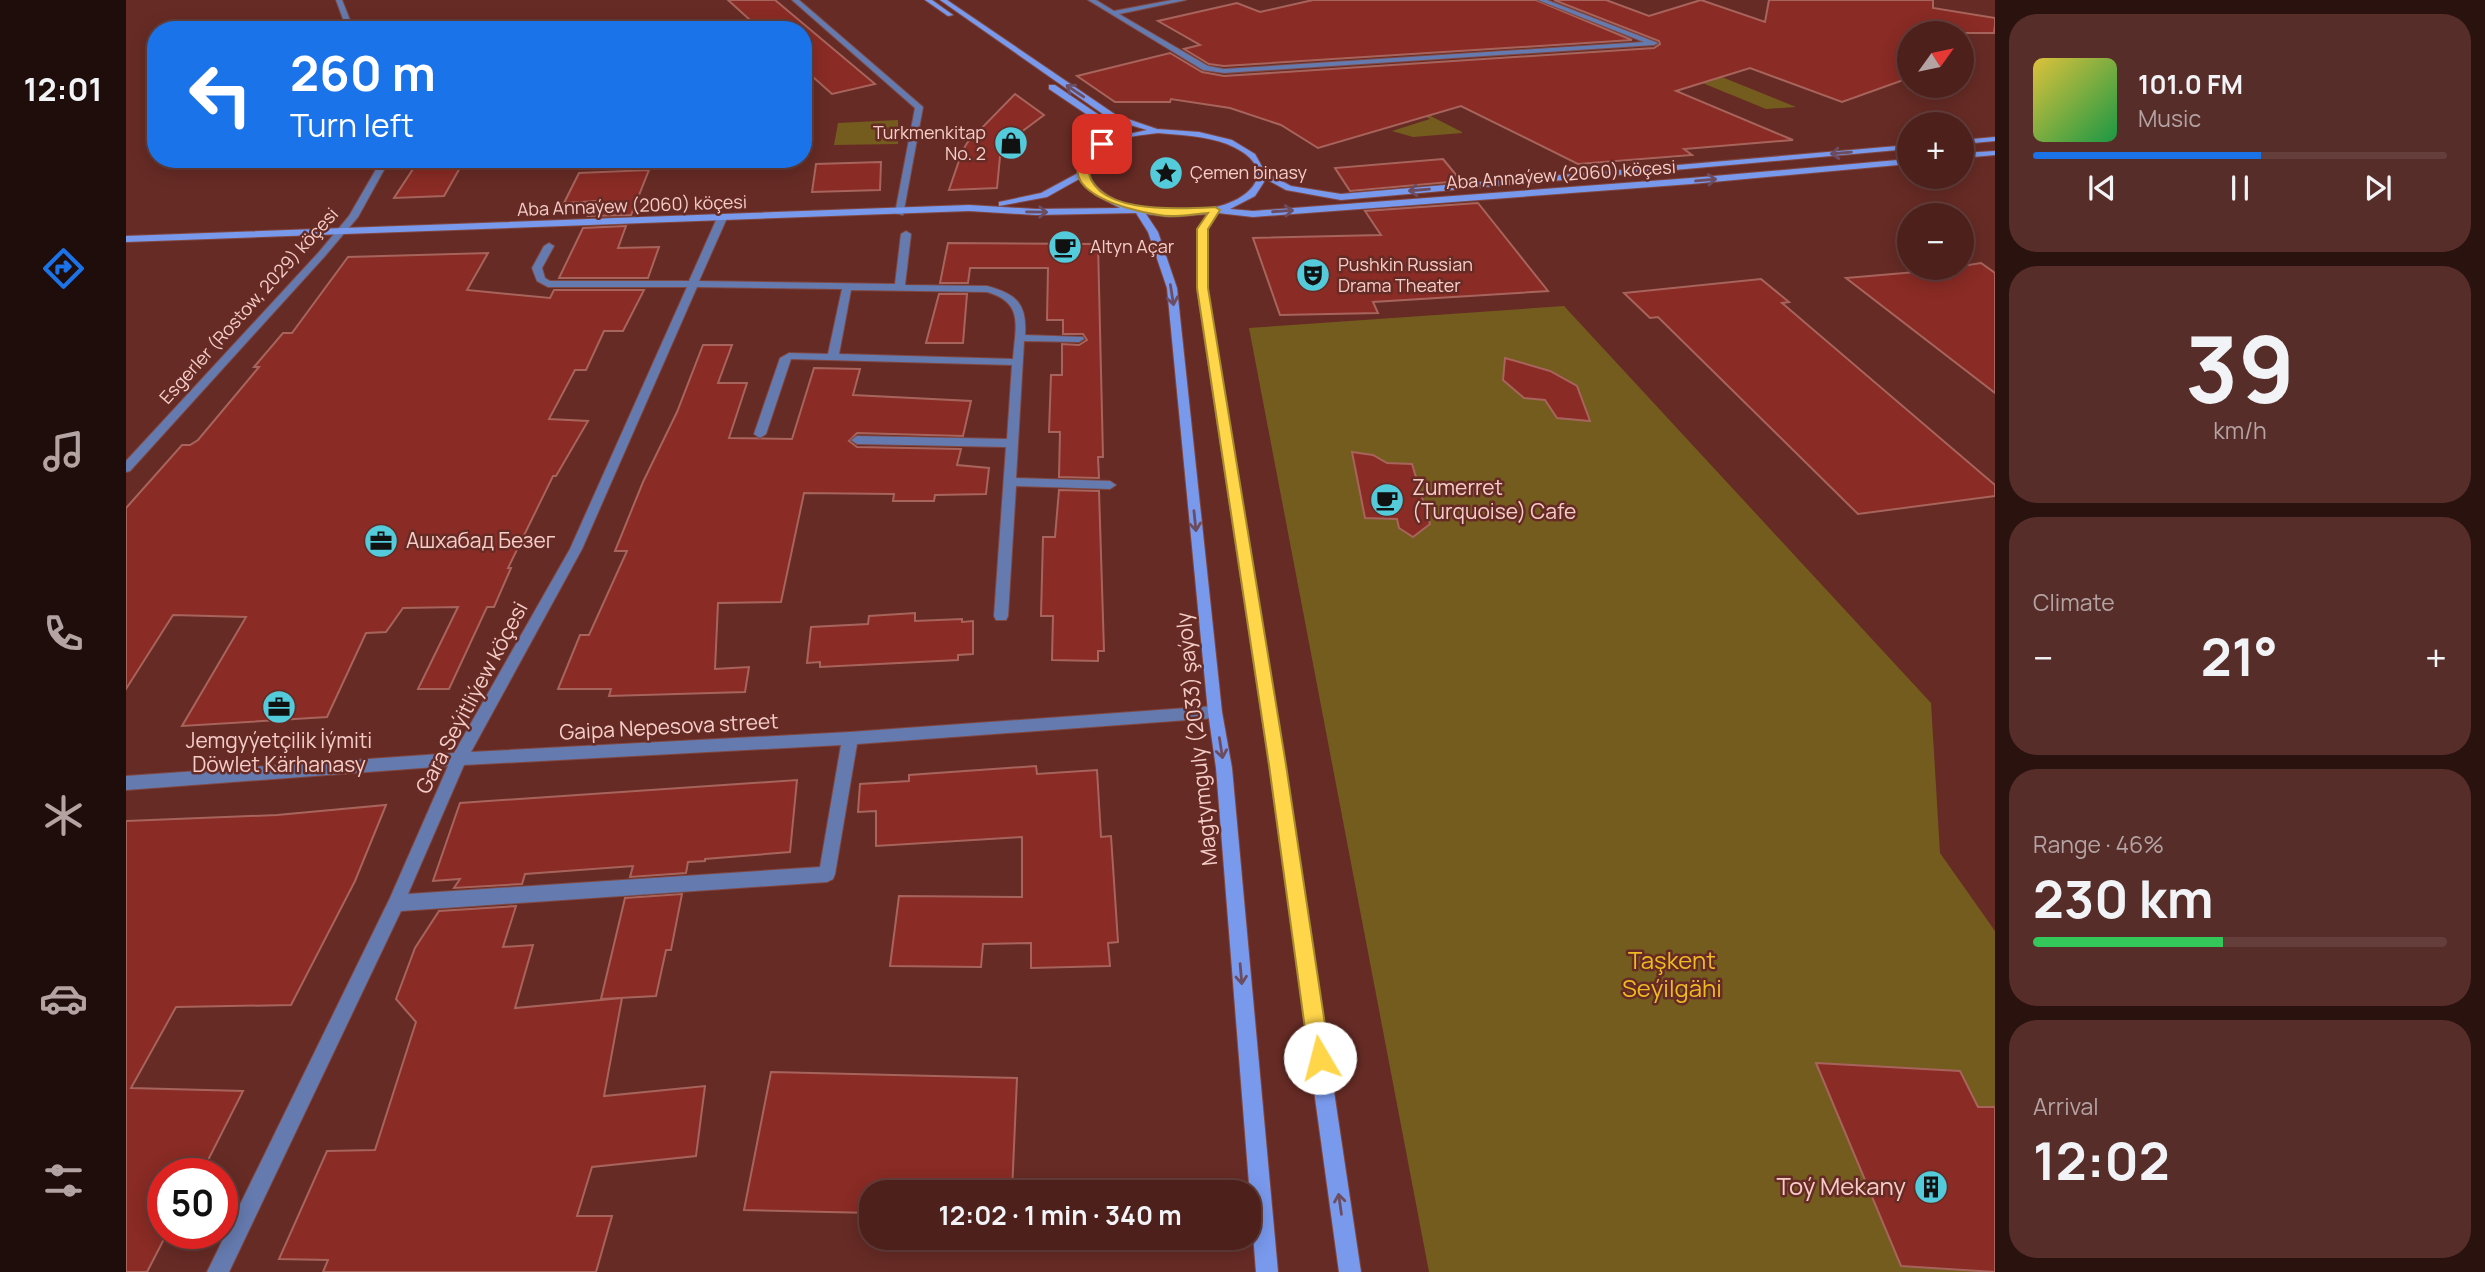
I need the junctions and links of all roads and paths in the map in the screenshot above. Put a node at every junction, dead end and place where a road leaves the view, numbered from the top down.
1 (339, 0) edge
2 (795, 0) edge
3 (928, 0) edge
4 (943, 0) edge
5 (1091, 0) edge
6 (1183, 0) edge
7 (1541, 0) edge
8 (1113, 13) junction
9 (347, 21) edge
10 (1158, 131) junction
11 (1995, 139) edge
12 (1974, 141) edge
13 (1102, 144) junction
14 (1897, 148) edge
15 (1995, 153) edge
16 (1974, 155) edge
17 (1897, 162) edge
18 (381, 168) edge
19 (1083, 174) junction
20 (1262, 174) junction
21 (969, 208) junction
22 (1139, 209) junction
23 (1215, 210) junction
24 (900, 213) junction
25 (722, 218) junction
26 (340, 232) junction
27 (906, 234) dead end
28 (126, 239) edge
29 (549, 246) dead end
30 (693, 284) junction
31 (848, 287) junction
32 (900, 288) junction
33 (1019, 338) junction
34 (1079, 339) dead end
35 (833, 356) junction
36 (1018, 362) junction
37 (760, 434) dead end
38 (857, 440) dead end
39 (1012, 443) junction
40 (126, 468) edge
41 (1010, 482) junction
42 (1110, 485) dead end
43 (1002, 616) dead end
44 (1215, 712) junction
45 (850, 738) junction
46 (459, 759) junction
47 (126, 783) edge
48 (396, 904) junction
49 (218, 1272) edge
50 (1267, 1272) edge
51 (1350, 1272) edge

1 - 9 street
2 - 24 street
3 - 13 main road
10 -> 4 main road
5 - 8 street
6 - 8 street
7 - 8 street
10 - 13 main road
10 - 20 main road
11 - 12 main road
13 - 19 main road
14 -> 20 main road, Aba Annaýew (2060) köçesi
15 - 16 main road
23 -> 17 main road, Aba Annaýew (2060) köçesi
18 - 26 street, Esgerler (Rostow, 2029) köçesi
19 - 21 main road
19 - 22 main road
20 - 23 main road
21 -> 22 main road, Aba Annaýew (2060) köçesi
21 - 24 main road, Aba Annaýew (2060) köçesi
22 - 23 main road
22 -> 44 main road, Magtymguly (2033) şaýoly
51 -> 23 main road
24 - 25 main road, Aba Annaýew (2060) köçesi
25 - 26 main road, Aba Annaýew (2060) köçesi
25 - 30 street, Gara Seýitliýew köçesi
26 - 28 main road, Aba Annaýew (2060) köçesi
26 - 40 street, Esgerler (Rostow, 2029) köçesi
27 - 32 street
29 - 30 street
30 - 31 street
30 - 46 street, Gara Seýitliýew köçesi
31 - 32 street
31 - 35 street
32 - 33 street
33 - 34 street
33 - 36 street
35 - 36 street
35 - 37 street
36 - 39 street
38 - 39 street
39 - 41 street
41 - 42 street
41 - 43 street
44 - 45 street, Gaipa Nepesova street
44 -> 50 main road, Magtymguly (2033) şaýoly
45 - 46 street, Gaipa Nepesova street
45 - 48 street
46 - 47 street, Gaipa Nepesova street
46 - 48 street, Gara Seýitliýew köçesi
48 - 49 street, Gara Seýitliýew köçesi

